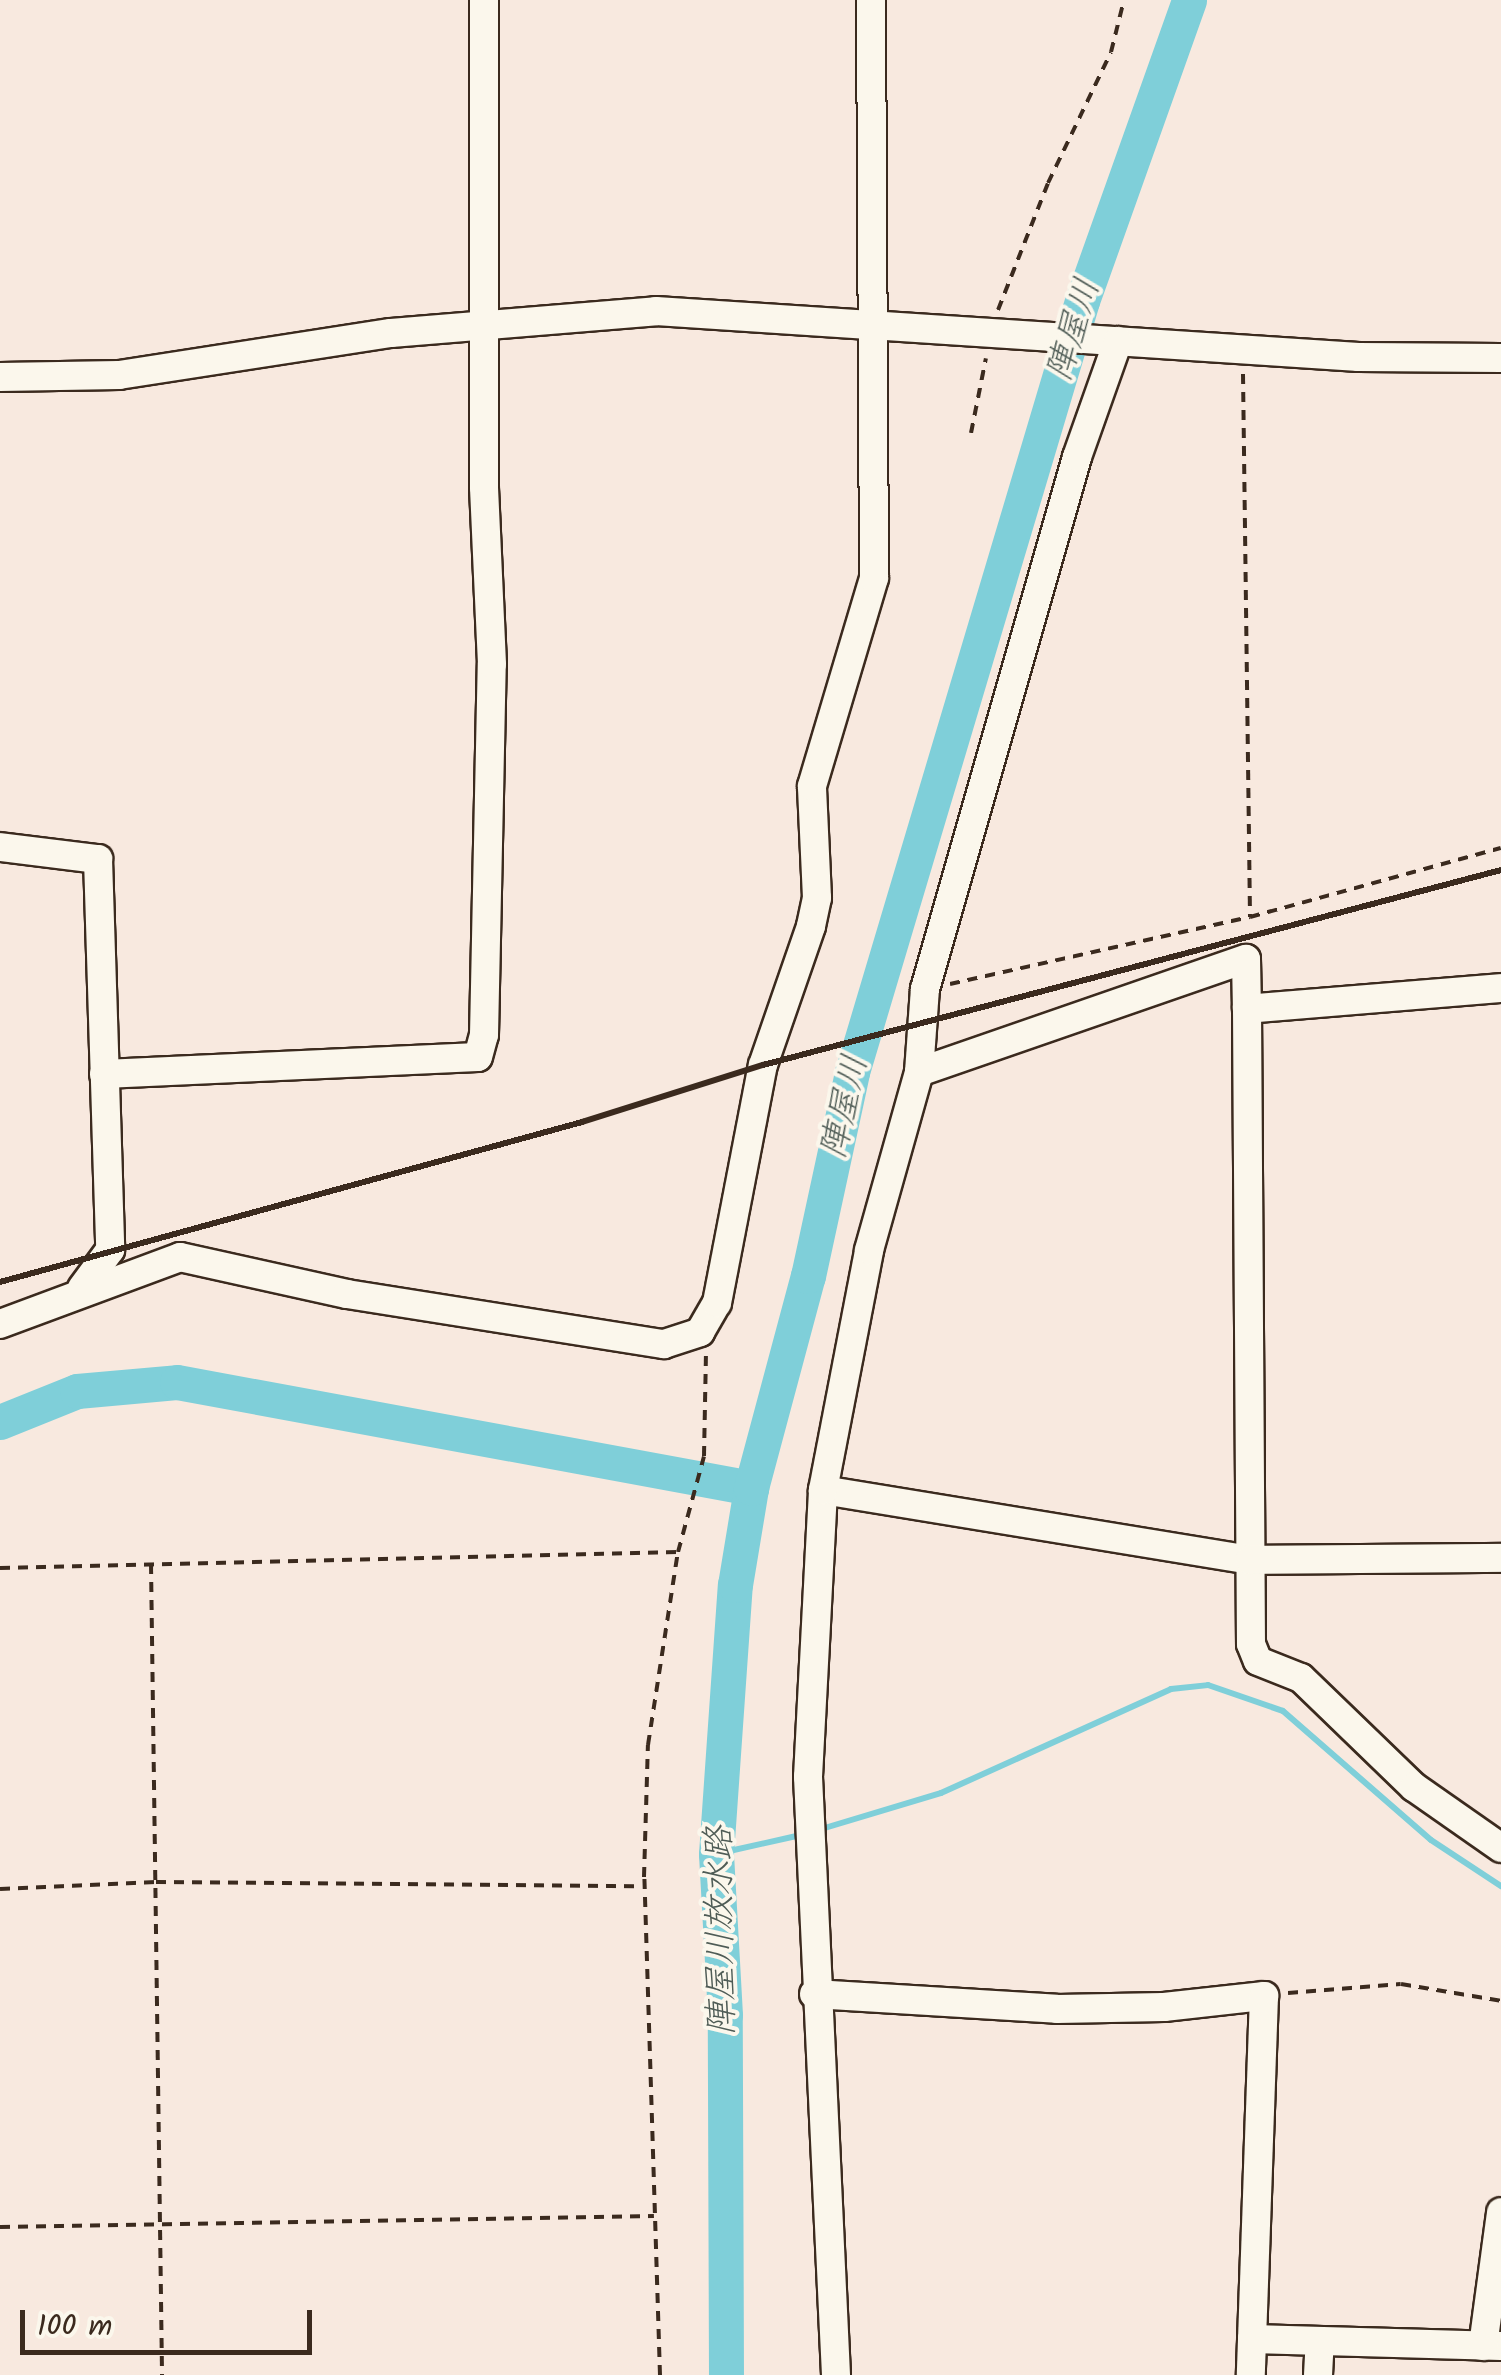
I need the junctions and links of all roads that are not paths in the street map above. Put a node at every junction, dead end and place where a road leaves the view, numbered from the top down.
1 (484, 0) edge
2 (870, 0) edge
3 (872, 321) junction
4 (488, 323) junction
5 (1113, 340) junction
6 (1501, 358) edge
7 (0, 377) edge
8 (0, 847) edge
9 (1501, 988) edge
10 (1247, 1010) junction
11 (919, 1072) junction
12 (104, 1074) junction
13 (74, 1297) junction
14 (0, 1324) edge
15 (823, 1490) junction
16 (1501, 1558) edge
17 (1250, 1560) junction
18 (1501, 1848) edge
19 (814, 1994) junction
20 (1501, 2212) edge
21 (1252, 2339) junction
22 (1320, 2341) junction
23 (1492, 2346) edge
24 (836, 2375) edge
25 (1251, 2375) edge
26 (1318, 2375) edge

1 - 4 street
2 - 3 street
3 - 4 street
3 - 5 street
3 - 13 street
4 - 7 street
4 - 12 street
5 - 6 street
5 - 11 street
8 - 12 street
9 - 10 street
10 - 11 street
10 - 17 street
11 - 15 street
12 - 13 street
13 - 14 street
15 - 17 street
15 - 19 street
16 - 17 street
17 - 18 street
19 - 21 street
19 - 24 street
20 - 23 street
21 - 22 street
21 - 25 street
22 - 23 street
22 - 26 street

